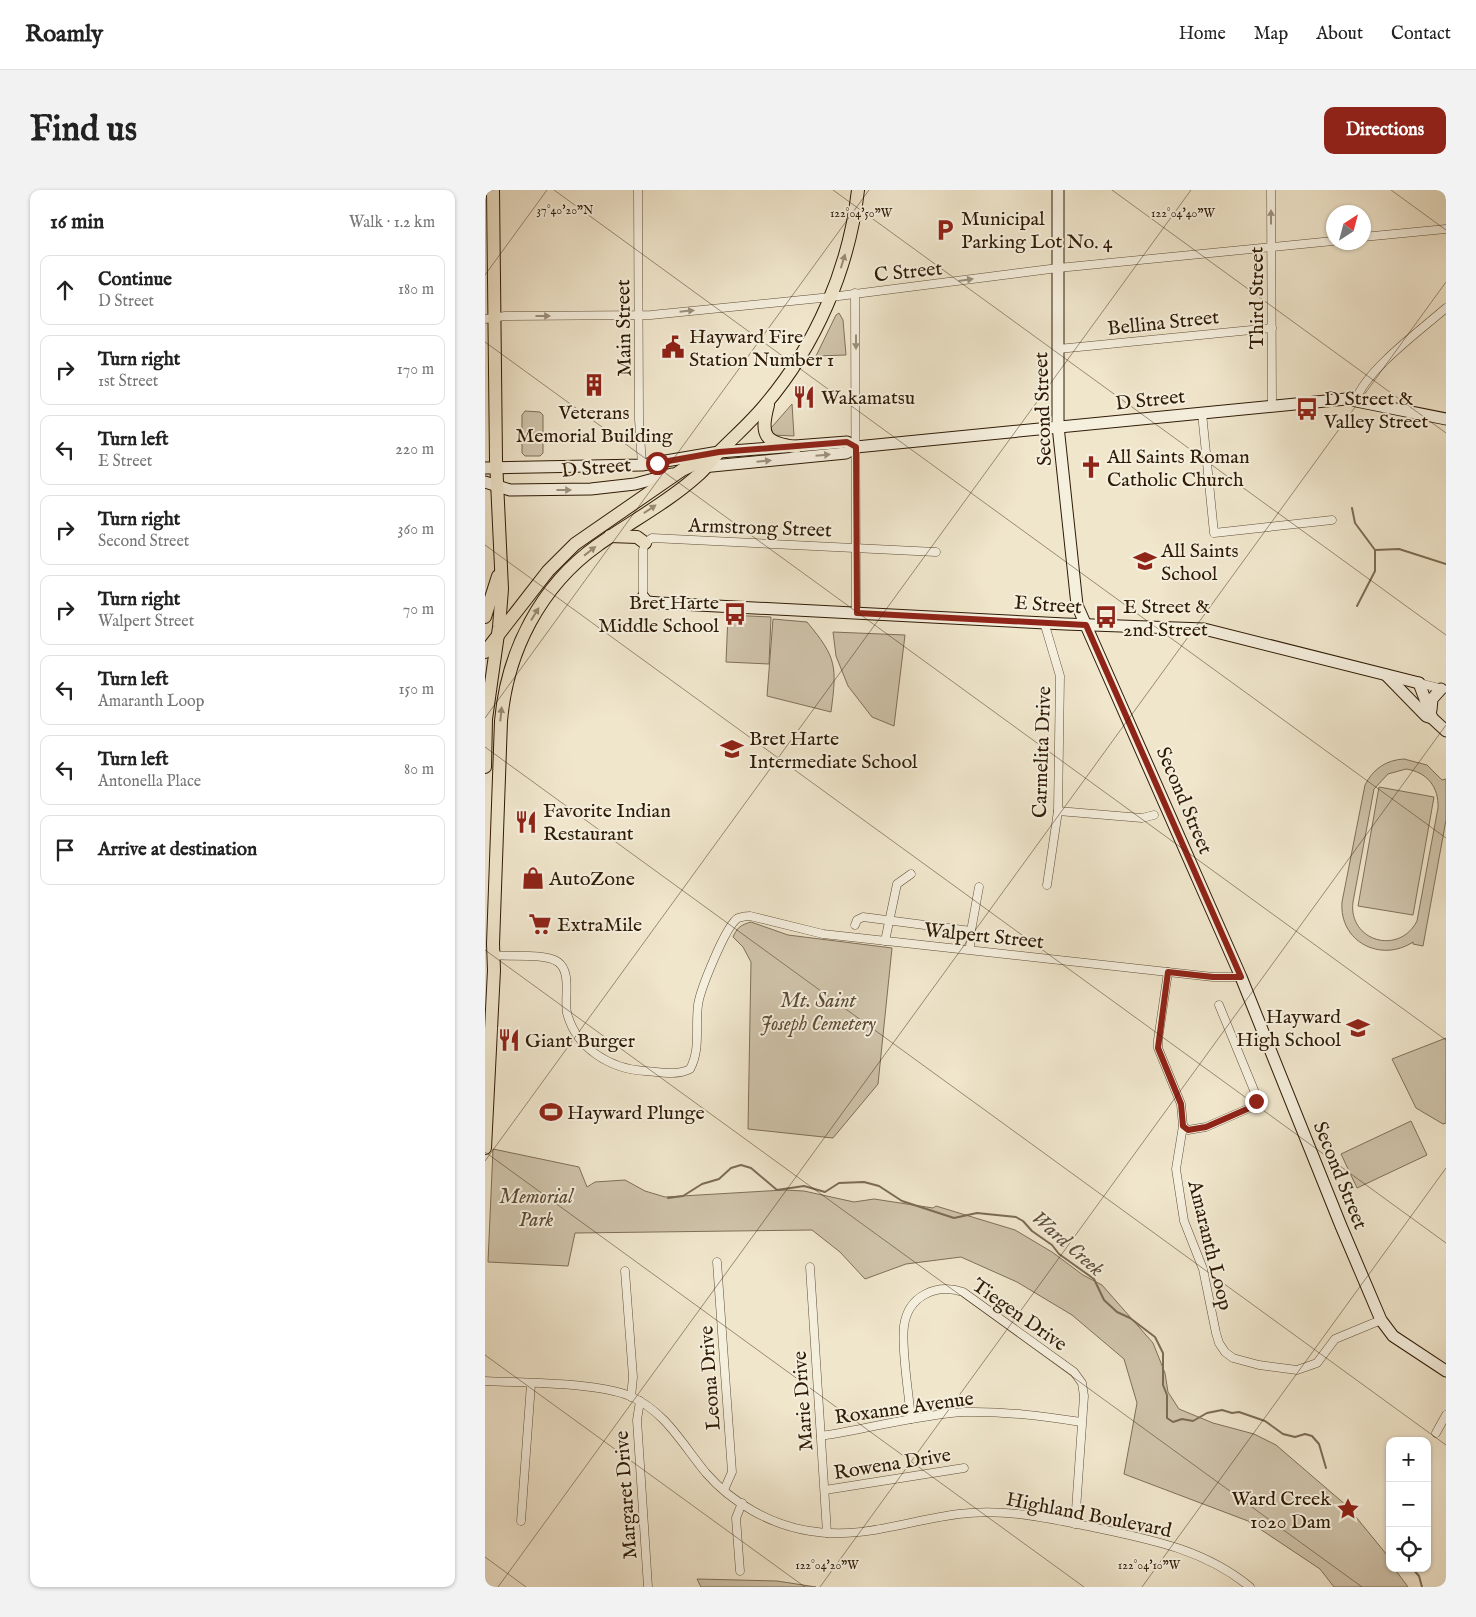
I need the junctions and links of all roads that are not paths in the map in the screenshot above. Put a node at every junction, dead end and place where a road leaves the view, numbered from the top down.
1 (493, 190) edge
2 (638, 190) edge
3 (858, 190) edge
4 (1058, 190) edge
5 (1271, 190) edge
6 (1446, 229) edge
7 (1371, 236) edge
8 (1326, 242) edge
9 (1272, 247) junction
10 (1058, 268) junction
11 (855, 293) junction
12 (831, 297) junction
13 (1446, 308) edge
14 (639, 315) junction
15 (490, 318) edge
16 (1272, 328) junction
17 (1058, 349) junction
18 (1356, 400) junction
19 (769, 401) junction
20 (1272, 406) junction
21 (1202, 413) junction
22 (1446, 420) edge
23 (1058, 426) junction
24 (796, 447) junction
25 (856, 447) junction
26 (719, 452) junction
27 (642, 465) junction
28 (708, 466) junction
29 (491, 468) edge
30 (682, 470) junction
31 (491, 483) edge
32 (1332, 520) dead end
33 (610, 536) junction
34 (645, 543) junction
35 (857, 547) junction
36 (936, 552) dead end
37 (502, 564) junction
38 (643, 597) joint
39 (857, 613) junction
40 (485, 617) edge
41 (1044, 622) junction
42 (1086, 625) junction
43 (498, 635) junction
44 (485, 652) edge
45 (1384, 674) junction
46 (1419, 683) junction
47 (1444, 689) edge
48 (487, 702) edge
49 (1412, 702) junction
50 (1432, 714) junction
51 (1446, 731) edge
52 (485, 767) edge
53 (1058, 811) junction
54 (1154, 814) dead end
55 (911, 874) dead end
56 (1047, 885) dead end
57 (979, 887) dead end
58 (890, 920) junction
59 (855, 925) dead end
60 (971, 931) junction
61 (885, 941) junction
62 (971, 949) junction
63 (489, 955) edge
64 (1168, 972) junction
65 (1241, 977) junction
66 (1219, 1005) dead end
67 (1183, 1126) junction
68 (485, 1148) edge
69 (717, 1262) dead end
70 (810, 1267) dead end
71 (625, 1271) dead end
72 (1381, 1320) junction
73 (1446, 1371) edge
74 (485, 1381) edge
75 (531, 1384) junction
76 (631, 1397) junction
77 (640, 1401) junction
78 (1446, 1415) edge
79 (911, 1419) junction
80 (1081, 1422) junction
81 (1436, 1433) dead end
82 (821, 1436) junction
83 (964, 1468) dead end
84 (724, 1490) junction
85 (825, 1490) junction
86 (742, 1503) junction
87 (521, 1521) dead end
88 (1075, 1524) junction
89 (827, 1533) junction
90 (740, 1571) dead end
91 (648, 1587) edge
92 (1250, 1587) edge

1 - 15 main road
2 - 14 street, Main Street
12 -> 3 main road
4 - 10 street, Second Street
9 -> 5 street, Third Street
6 - 7 street
8 - 9 street, C Street
9 - 10 street, C Street
9 - 16 street, Third Street
11 -> 10 street, C Street
10 - 17 street, Second Street
11 - 12 street, C Street
11 -> 25 street
14 -> 12 street, C Street
12 - 19 main road
13 - 18 street
15 -> 14 street, C Street
14 - 27 street, Main Street
15 - 29 main road
16 - 17 street, Bellina Street
16 - 20 street, Third Street
17 - 23 street, Second Street
18 - 20 street, D Street
18 - 22 street, D Street
19 - 24 main road
19 - 26 main road
20 - 21 street, D Street
21 - 23 street, D Street
21 - 32 street
23 - 25 street, D Street
23 - 42 street, Second Street
24 - 25 street, D Street
24 - 26 street, D Street
28 -> 25 street, D Street
25 - 35 street
26 - 27 street, D Street
26 - 28 main road
26 - 30 main road
27 - 29 street, D Street
28 - 30 street, D Street
33 -> 28 main road
29 - 31 main road
31 -> 30 street, D Street
30 - 43 main road
31 - 37 main road
33 - 34 main road
63 -> 33 main road
34 - 35 street, Armstrong Street
34 - 38 street
35 - 36 street, Armstrong Street
35 - 39 street
37 - 40 main road
37 - 43 main road
38 - 39 street, E Street
39 - 41 street, E Street
41 - 42 street, E Street
41 - 53 street, Carmelita Drive
42 - 45 street, E Street
42 - 65 street, Second Street
43 - 44 main road
43 - 48 main road
45 - 46 street, E Street
45 - 49 street
46 - 47 street, E Street
46 - 49 street
46 - 50 street
47 - 50 street
48 - 52 main road
49 - 50 street
50 - 51 street
53 - 54 street
53 - 56 street, Carmelita Drive
55 - 58 street
57 - 60 street
58 - 59 street
58 - 60 street
58 - 61 street
60 - 62 street
61 - 62 street, Walpert Street
61 - 63 street, Walpert Street
62 - 64 street, Walpert Street
63 - 68 main road
64 - 65 street, Walpert Street
64 - 67 street, Amaranth Loop
65 - 72 street, Second Street
66 - 67 street
67 - 72 street, Amaranth Loop
69 - 84 street, Leona Drive
70 - 82 street, Marie Drive
71 - 76 street
72 - 73 street, Second Street
74 - 75 street, Highland Boulevard
75 - 76 street, Highland Boulevard
75 - 87 street
76 - 77 street, Highland Boulevard
77 - 84 street, Highland Boulevard
77 - 91 street, Margaret Drive
78 - 81 street
79 - 80 street, Roxanne Avenue
79 - 80 street, Tiegen Drive
79 - 82 street, Roxanne Avenue
80 - 88 street, Tiegen Drive
82 - 85 street, Marie Drive
83 - 85 street, Rowena Drive
84 - 86 street, Highland Boulevard
85 - 89 street, Marie Drive
86 - 89 street, Highland Boulevard
86 - 90 street
88 - 89 street, Highland Boulevard
88 - 92 street, Highland Boulevard

